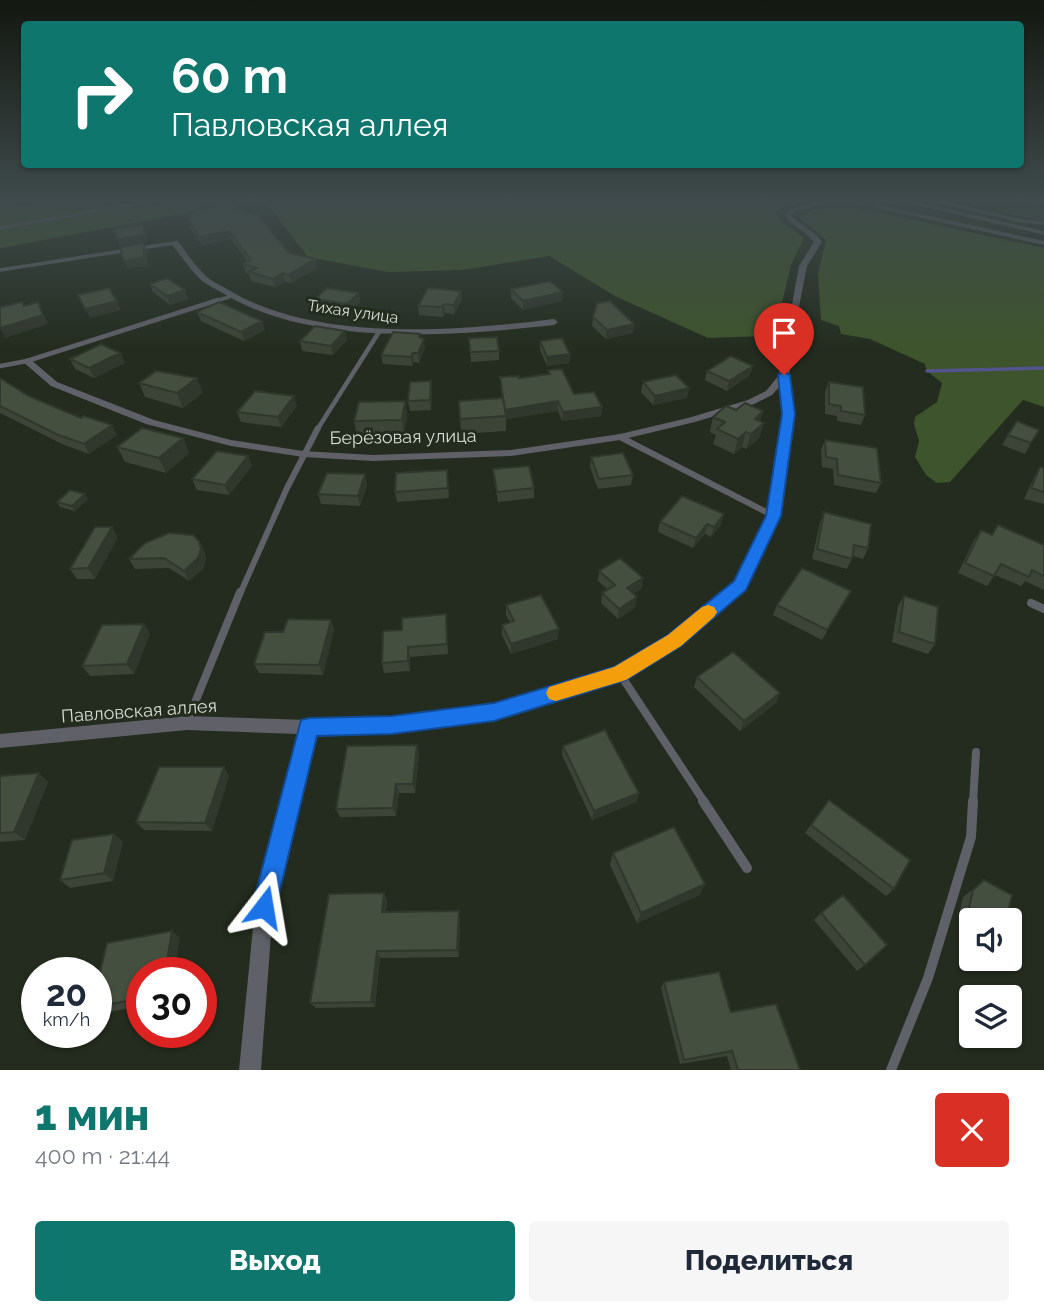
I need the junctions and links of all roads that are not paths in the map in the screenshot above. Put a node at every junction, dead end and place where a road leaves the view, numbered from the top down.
1 (124, 251) edge
2 (181, 251) edge
3 (812, 251) edge
4 (0, 270) edge
5 (229, 297) junction
6 (554, 322) dead end
7 (379, 332) junction
8 (27, 361) junction
9 (0, 366) edge
10 (784, 375) junction
11 (620, 437) junction
12 (303, 454) junction
13 (774, 516) junction
14 (1031, 603) dead end
15 (1044, 609) edge
16 (620, 674) junction
17 (187, 723) junction
18 (309, 727) junction
19 (0, 741) edge
20 (976, 752) dead end
21 (747, 868) dead end
22 (250, 1070) edge
23 (891, 1070) edge

1 - 4 lane
2 - 5 street, Тихая улица
3 - 10 street, Павловская аллея
5 - 7 street, Тихая улица
5 - 8 lane
6 - 7 street, Тихая улица
7 - 12 lane
8 - 9 lane
8 - 12 street, Берёзовая улица
10 - 11 street, Берёзовая улица
10 - 13 street, Павловская аллея
11 - 12 street, Берёзовая улица
11 - 13 lane
12 - 17 lane
13 - 16 street, Павловская аллея
14 - 15 lane
16 - 18 street, Павловская аллея
16 - 21 lane
17 - 18 street, Павловская аллея
17 - 19 street, Павловская аллея
18 - 22 street
20 - 23 lane

